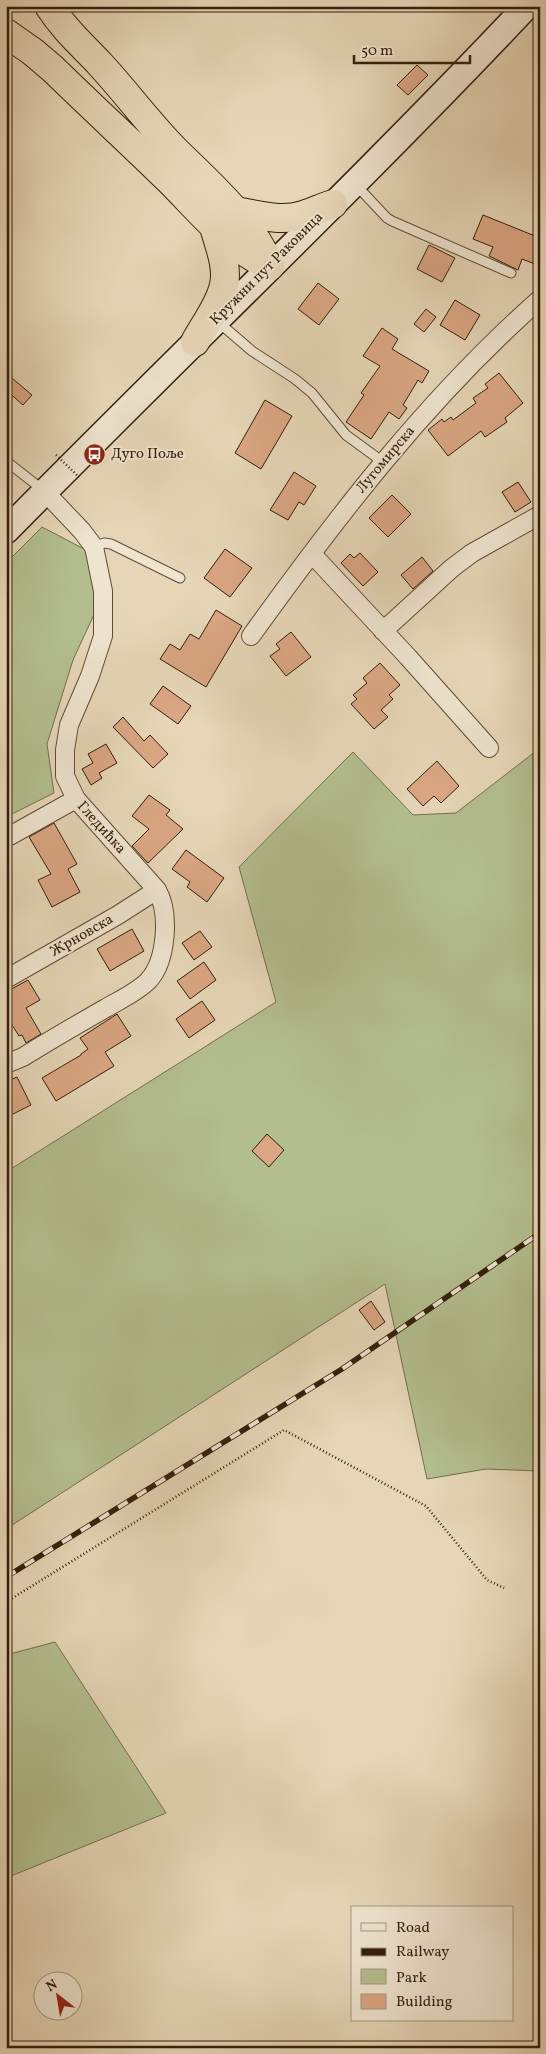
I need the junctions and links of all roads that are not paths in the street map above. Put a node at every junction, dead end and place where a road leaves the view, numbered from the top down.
1 (49, 6) edge
2 (70, 6) edge
3 (527, 6) edge
4 (6, 33) edge
5 (99, 63) junction
6 (354, 183) junction
7 (333, 204) junction
8 (236, 211) junction
9 (214, 227) junction
10 (270, 266) junction
11 (511, 273) dead end
12 (540, 300) edge
13 (216, 320) junction
14 (195, 342) junction
15 (6, 460) edge
16 (383, 462) junction
17 (45, 492) junction
18 (540, 515) edge
19 (6, 531) edge
20 (94, 547) junction
21 (312, 554) junction
22 (180, 578) dead end
23 (383, 631) junction
24 (251, 636) dead end
25 (488, 748) dead end
26 (76, 800) junction
27 (6, 838) edge
28 (157, 890) junction
29 (6, 979) edge
30 (6, 1064) edge

1 - 5 highway
2 - 5 highway
3 - 6 main road, Кружни пут Раковица
4 - 9 highway
5 - 8 highway
6 - 7 main road, Кружни пут Раковица
6 - 11 lane
7 - 8 highway
7 - 10 main road, Кружни пут Раковица
8 - 10 highway
9 - 10 highway
9 - 14 highway
10 - 13 main road, Кружни пут Раковица
12 - 16 street, Лугомирска
13 - 14 main road, Кружни пут Раковица
13 - 16 lane
14 - 17 main road, Кружни пут Раковица
15 - 17 lane
16 - 21 street, Лугомирска
17 - 19 main road, Кружни пут Раковица
17 - 20 street, Гледићка
18 - 23 street
20 - 22 lane
20 - 26 street, Гледићка
21 - 23 street
21 - 24 street, Лугомирска
23 - 25 street
26 - 27 street
26 - 28 street, Гледићка
28 - 29 street, Жрновска
28 - 30 street, Гледићка

